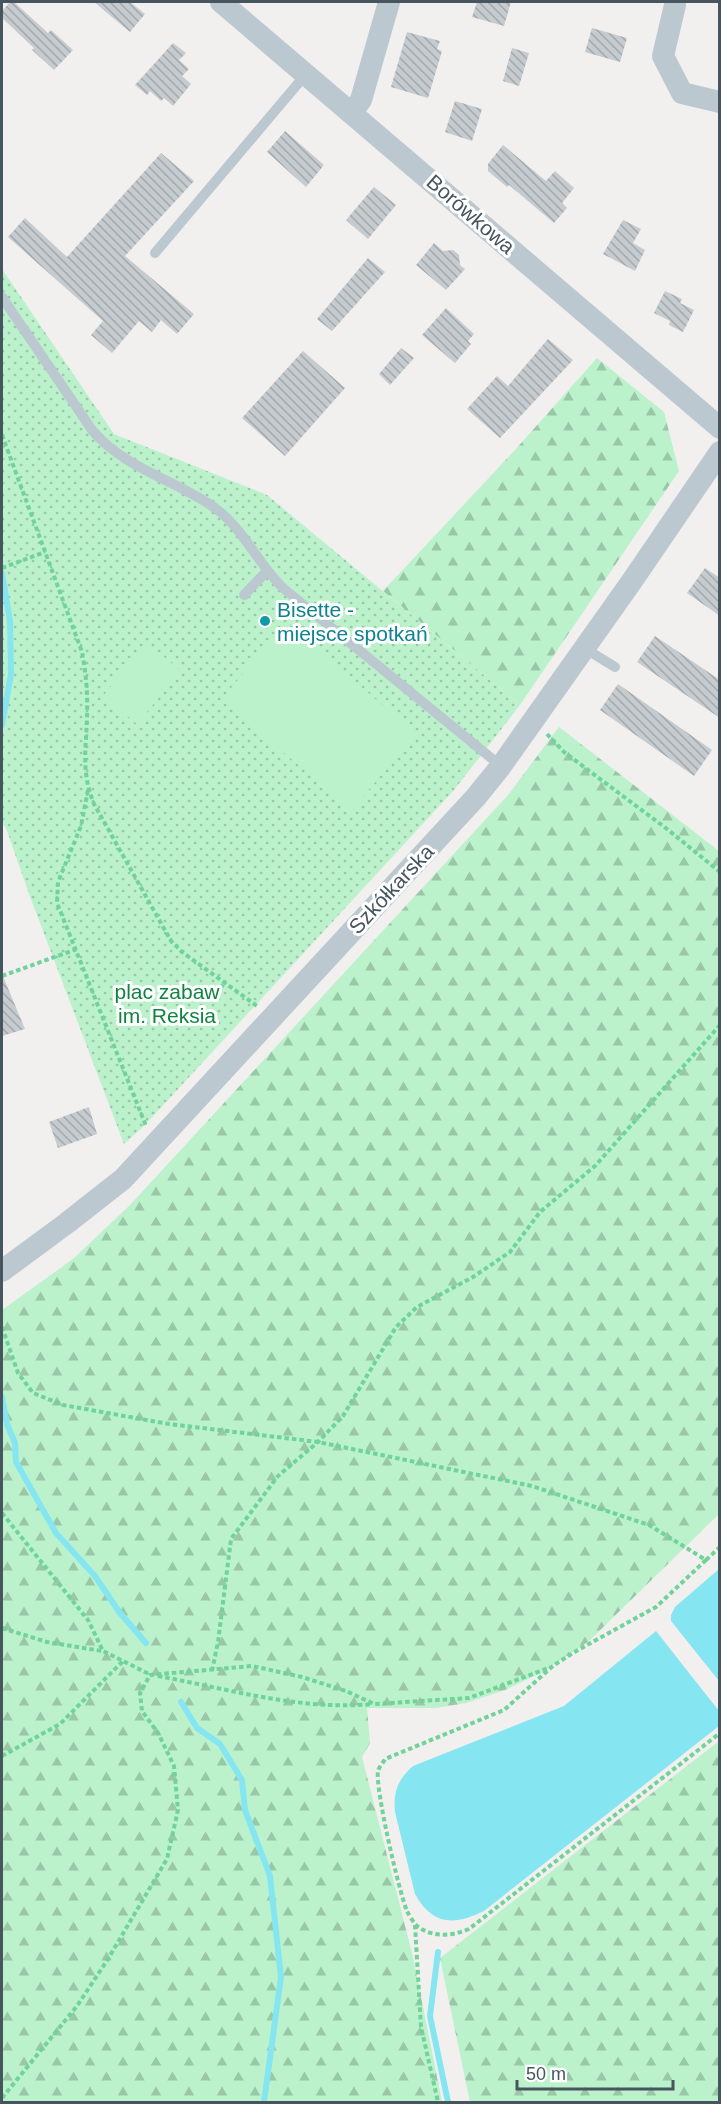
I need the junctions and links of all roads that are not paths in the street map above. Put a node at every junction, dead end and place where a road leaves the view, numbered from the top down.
1 (221, 2) edge
2 (389, 2) edge
3 (675, 5) dead end
4 (306, 73) junction
5 (720, 102) edge
6 (352, 112) junction
7 (155, 253) dead end
8 (2, 297) edge
9 (720, 428) edge
10 (720, 452) edge
11 (267, 571) junction
12 (244, 595) dead end
13 (584, 648) junction
14 (615, 667) dead end
15 (501, 766) junction
16 (2, 1271) edge

1 - 4 street, Borówkowa
2 - 6 street
3 - 5 street
4 - 6 street, Borówkowa
4 - 7 lane
6 - 9 street, Borówkowa
8 - 11 lane
10 - 13 street, Szkółkarska
11 - 12 lane
11 - 15 lane
13 - 14 lane
13 - 15 street, Szkółkarska
15 - 16 street, Szkółkarska

